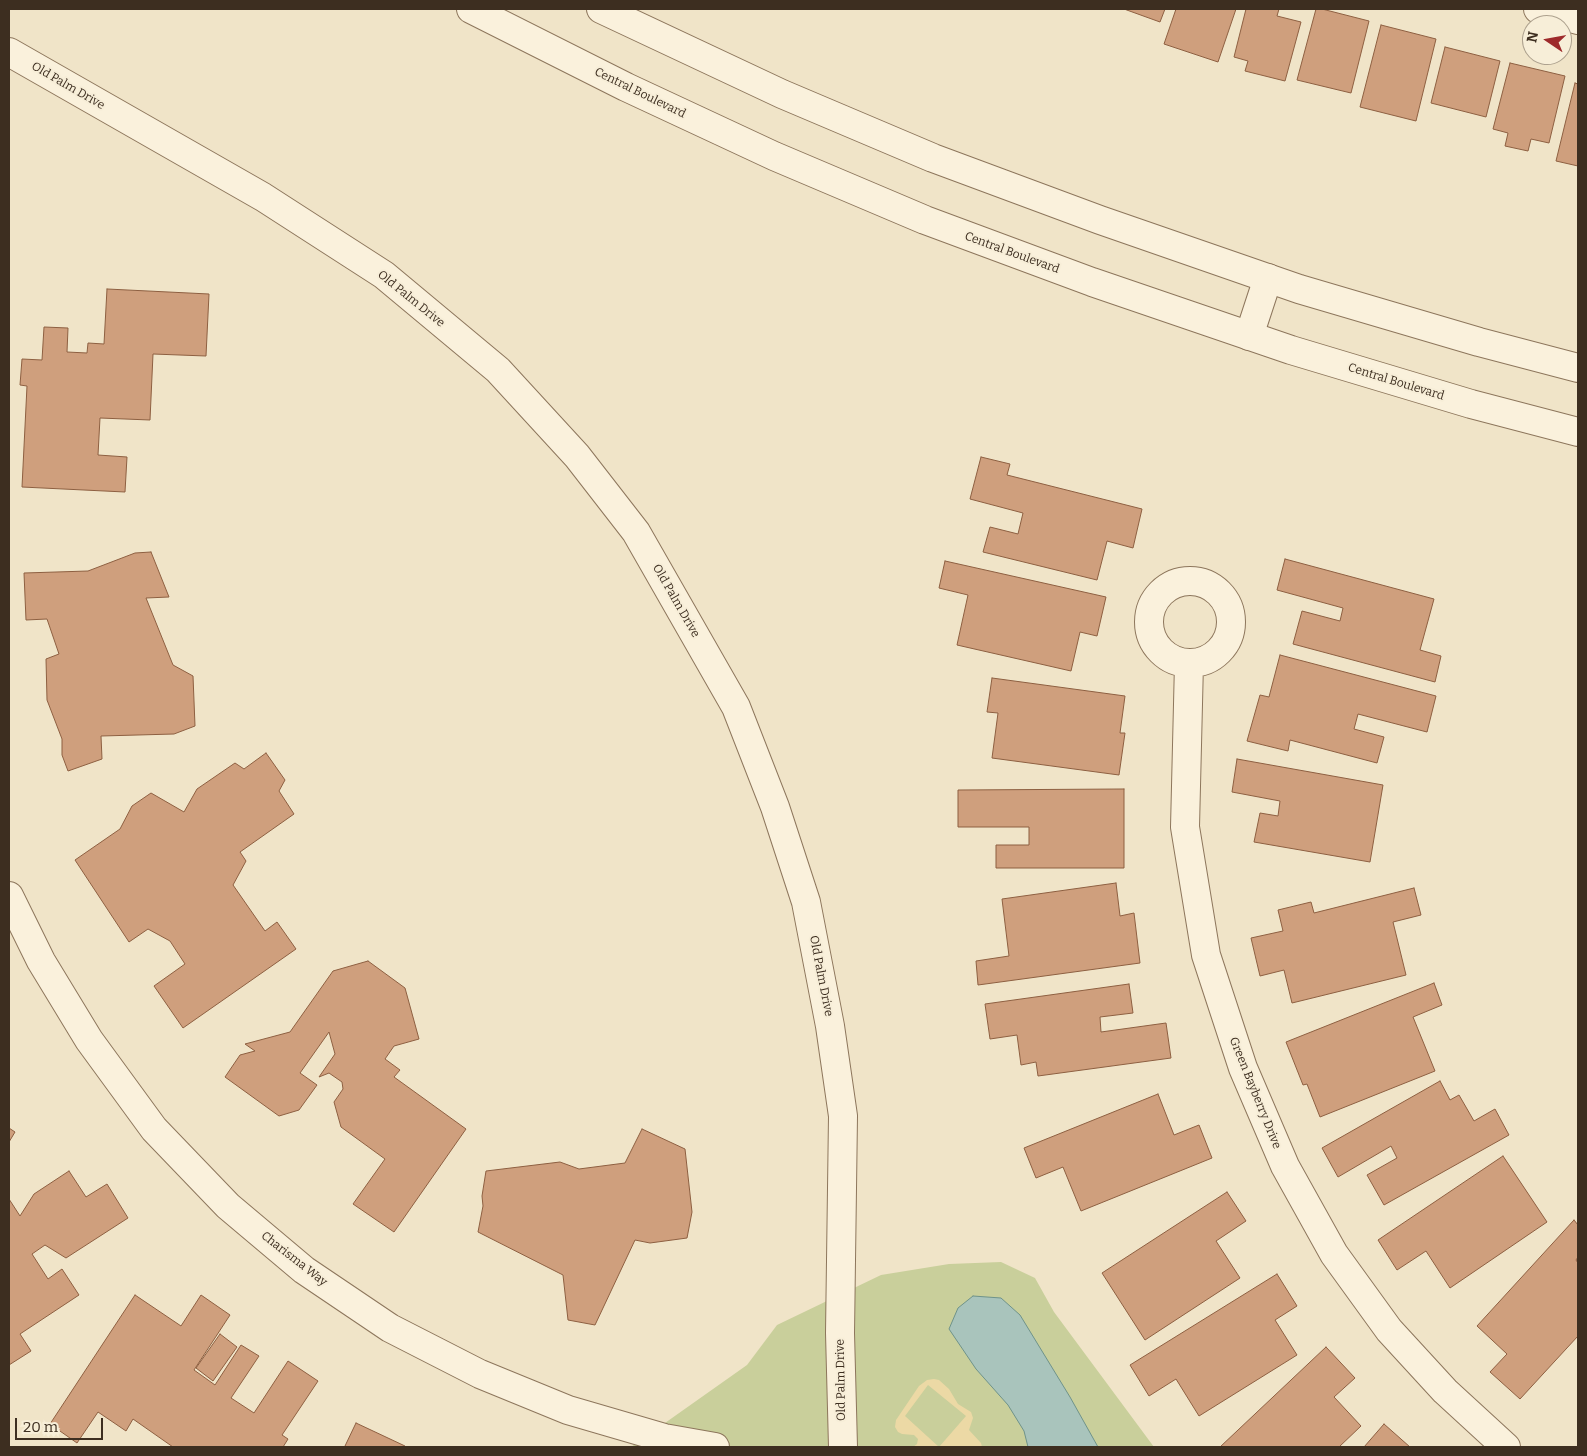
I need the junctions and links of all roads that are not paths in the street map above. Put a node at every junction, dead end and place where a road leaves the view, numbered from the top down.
1 (471, 9) edge
2 (601, 9) edge
3 (1538, 9) edge
4 (1578, 20) edge
5 (9, 52) edge
6 (1268, 278) junction
7 (1249, 336) junction
8 (1578, 368) edge
9 (1578, 432) edge
10 (1189, 664) dead end
11 (9, 896) edge
12 (715, 1447) edge
13 (843, 1447) edge
14 (1506, 1447) edge

1 - 7 street, Central Boulevard
2 - 6 street
3 - 4 street
5 - 13 street, Old Palm Drive
6 - 7 street
6 - 8 street
7 - 9 street, Central Boulevard
10 - 14 street, Green Bayberry Drive
11 - 12 street, Charisma Way

